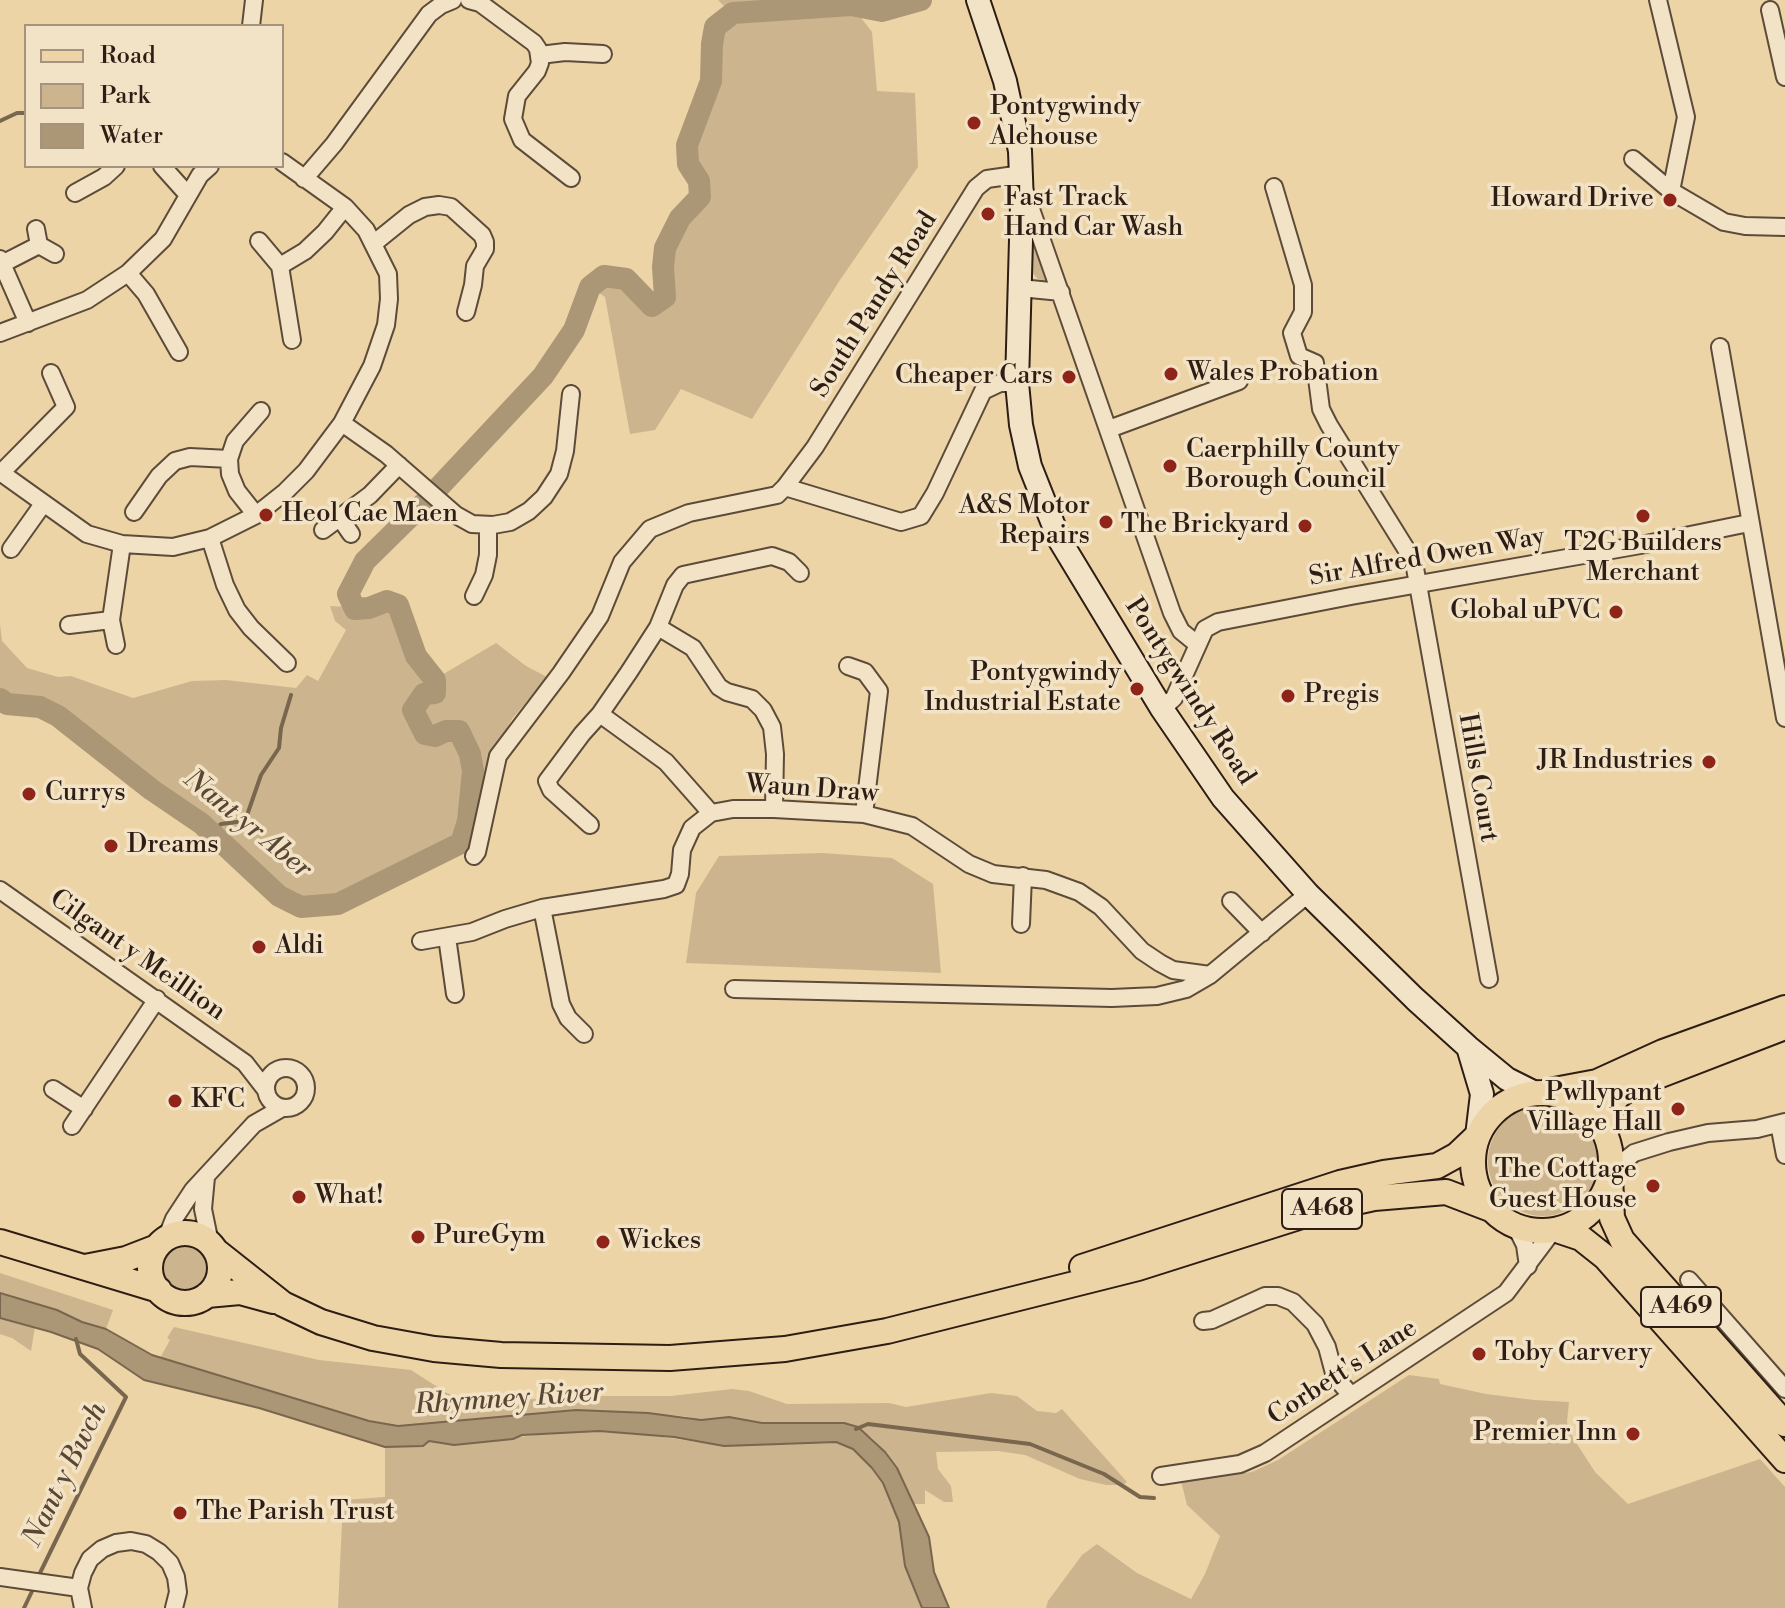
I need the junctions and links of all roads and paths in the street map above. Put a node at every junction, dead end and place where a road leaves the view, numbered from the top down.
1 (254, 0) edge
2 (453, 0) edge
3 (469, 0) edge
4 (978, 0) edge
5 (1658, 0) edge
6 (1770, 10) dead end
7 (251, 24) edge
8 (603, 54) dead end
9 (540, 55) junction
10 (1785, 77) edge
11 (1633, 159) dead end
12 (284, 164) edge
13 (114, 168) edge
14 (164, 168) edge
15 (208, 168) edge
16 (571, 178) dead end
17 (304, 179) junction
18 (1022, 179) junction
19 (1274, 187) dead end
20 (1671, 191) junction
21 (75, 193) dead end
22 (188, 195) junction
23 (345, 207) junction
24 (1785, 227) edge
25 (259, 241) dead end
26 (373, 244) junction
27 (55, 254) dead end
28 (1, 261) edge
29 (280, 266) junction
30 (128, 273) junction
31 (1020, 288) junction
32 (1061, 292) junction
33 (466, 312) dead end
34 (28, 323) junction
35 (0, 333) edge
36 (292, 340) dead end
37 (1720, 347) dead end
38 (179, 352) dead end
39 (51, 373) dead end
40 (1239, 381) dead end
41 (1017, 383) junction
42 (571, 394) dead end
43 (261, 411) dead end
44 (342, 423) junction
45 (1109, 429) junction
46 (229, 459) junction
47 (399, 465) junction
48 (0, 472) edge
49 (785, 487) junction
50 (43, 504) junction
51 (134, 512) dead end
52 (256, 515) junction
53 (340, 518) junction
54 (1749, 523) junction
55 (488, 525) junction
56 (323, 530) dead end
57 (351, 534) dead end
58 (210, 538) junction
59 (122, 544) junction
60 (11, 549) dead end
61 (800, 573) dead end
62 (1417, 586) junction
63 (474, 596) dead end
64 (111, 620) junction
65 (69, 625) dead end
66 (658, 627) junction
67 (1197, 644) junction
68 (116, 645) dead end
69 (287, 663) dead end
70 (848, 666) dead end
71 (1162, 709) junction
72 (600, 714) junction
73 (1785, 718) edge
74 (774, 809) junction
75 (711, 813) junction
76 (864, 814) junction
77 (590, 825) dead end
78 (474, 856) dead end
79 (1023, 876) junction
80 (0, 890) edge
81 (1308, 894) junction
82 (1231, 901) dead end
83 (542, 908) junction
84 (1021, 924) dead end
85 (1262, 933) junction
86 (447, 937) junction
87 (421, 941) dead end
88 (1210, 975) junction
89 (1489, 979) dead end
90 (734, 989) dead end
91 (455, 994) dead end
92 (157, 999) junction
93 (1785, 1008) edge
94 (1785, 1027) edge
95 (584, 1034) dead end
96 (1468, 1047) junction
97 (245, 1063) junction
98 (278, 1071) junction
99 (53, 1089) dead end
100 (267, 1092) junction
101 (1537, 1093) junction
102 (282, 1108) junction
103 (84, 1109) junction
104 (1782, 1123) edge
105 (254, 1124) junction
106 (72, 1126) dead end
107 (1606, 1135) junction
108 (1476, 1136) junction
109 (1645, 1149) junction
110 (1785, 1155) edge
111 (1611, 1173) junction
112 (206, 1177) junction
113 (1493, 1210) junction
114 (1516, 1227) junction
115 (1556, 1232) junction
116 (0, 1242) edge
117 (162, 1243) junction
118 (213, 1247) junction
119 (1528, 1266) junction
120 (83, 1267) junction
121 (1689, 1280) dead end
122 (159, 1290) junction
123 (207, 1295) junction
124 (283, 1304) junction
125 (964, 1310) junction
126 (1203, 1321) dead end
127 (1779, 1394) edge
128 (1351, 1395) junction
129 (1785, 1424) edge
130 (1785, 1460) edge
131 (1161, 1476) dead end
132 (0, 1577) edge
133 (79, 1588) junction
134 (83, 1608) edge
135 (174, 1608) edge

1 - 7 street
2 - 17 street
3 - 9 street
4 - 18 main road, Pontygwindy Road
5 - 20 street
6 - 10 street
8 - 9 street
9 - 16 street
11 - 20 street
12 - 17 street
13 - 21 street
14 - 22 street
15 - 22 street
17 - 23 street
18 - 31 main road, Pontygwindy Road
18 - 32 street, Pontygwindy Road
18 - 49 street, South Pandy Road
19 - 62 street, Hills Court
20 - 24 street
22 - 30 street
23 - 26 street
23 - 29 street
25 - 29 street
26 - 33 street
26 - 44 street
27 - 28 street
28 - 34 street
29 - 36 street
30 - 34 street
30 - 38 street
31 - 32 street
31 - 41 main road, Pontygwindy Road
32 - 45 street, Pontygwindy Road
34 - 35 street
37 - 54 street
39 - 48 street
40 - 45 street
41 - 49 street
41 - 71 main road, Pontygwindy Road
42 - 55 street
43 - 46 street
44 - 47 street
44 - 52 street
45 - 67 street, Pontygwindy Road
46 - 51 street
46 - 52 street
47 - 53 street
47 - 55 street
48 - 50 street
49 - 78 street
50 - 59 street
50 - 60 street
52 - 58 street
53 - 56 street
53 - 57 street
54 - 62 street, Sir Alfred Owen Way
54 - 73 street
55 - 63 street
58 - 59 street
58 - 69 street
59 - 64 street
61 - 66 street
62 - 67 street, Sir Alfred Owen Way
62 - 89 street, Hills Court
64 - 65 street
64 - 68 street
66 - 72 street
66 - 74 street
67 - 71 street, Sir Alfred Owen Way
70 - 76 street
71 - 81 main road, Pontygwindy Road
72 - 75 street
72 - 77 street
74 - 75 street, Waun Draw
74 - 76 street, Waun Draw
75 - 83 street, Waun Draw
76 - 79 street, Waun Draw
79 - 84 street
79 - 88 street, Waun Draw
80 - 92 street, Cilgant y Meillion
81 - 85 street
81 - 96 main road, Pontygwindy Road
82 - 85 street
83 - 86 street, Waun Draw
83 - 95 street
85 - 88 street
86 - 87 street, Waun Draw
86 - 91 street
88 - 90 street
92 - 97 street, Cilgant y Meillion
92 - 103 street
93 - 101 main road
94 - 107 main road
96 - 101 main road, Pontygwindy Road
96 - 108 main road, Pontygwindy Road
97 - 98 street, Cilgant y Meillion
97 - 100 street, Cilgant y Meillion
98 - 100 street
98 - 102 street
99 - 103 street
100 - 102 street
100 - 105 street
101 - 107 main road
101 - 108 main road
102 - 105 street
103 - 106 street
104 - 109 street
104 - 110 street
105 - 112 street
107 - 109 street
107 - 111 main road
108 - 113 main road
108 - 125 main road, A468
109 - 111 street
111 - 115 main road
111 - 127 main road, A469
112 - 117 street
112 - 118 street
113 - 114 main road
113 - 125 main road, A468
114 - 115 main road
114 - 119 street
115 - 119 street, Corbett's Lane
115 - 130 main road, A469
116 - 120 main road
117 - 118 main road
117 - 120 main road
117 - 122 main road
118 - 123 main road
118 - 124 main road, A468
119 - 128 street, Corbett's Lane
120 - 122 main road
121 - 127 street
122 - 123 main road
123 - 124 main road, A468
124 - 125 main road, A468
126 - 128 street
127 - 129 main road, A469
128 - 131 street, Corbett's Lane
132 - 133 street
133 - 134 street
133 - 135 street

